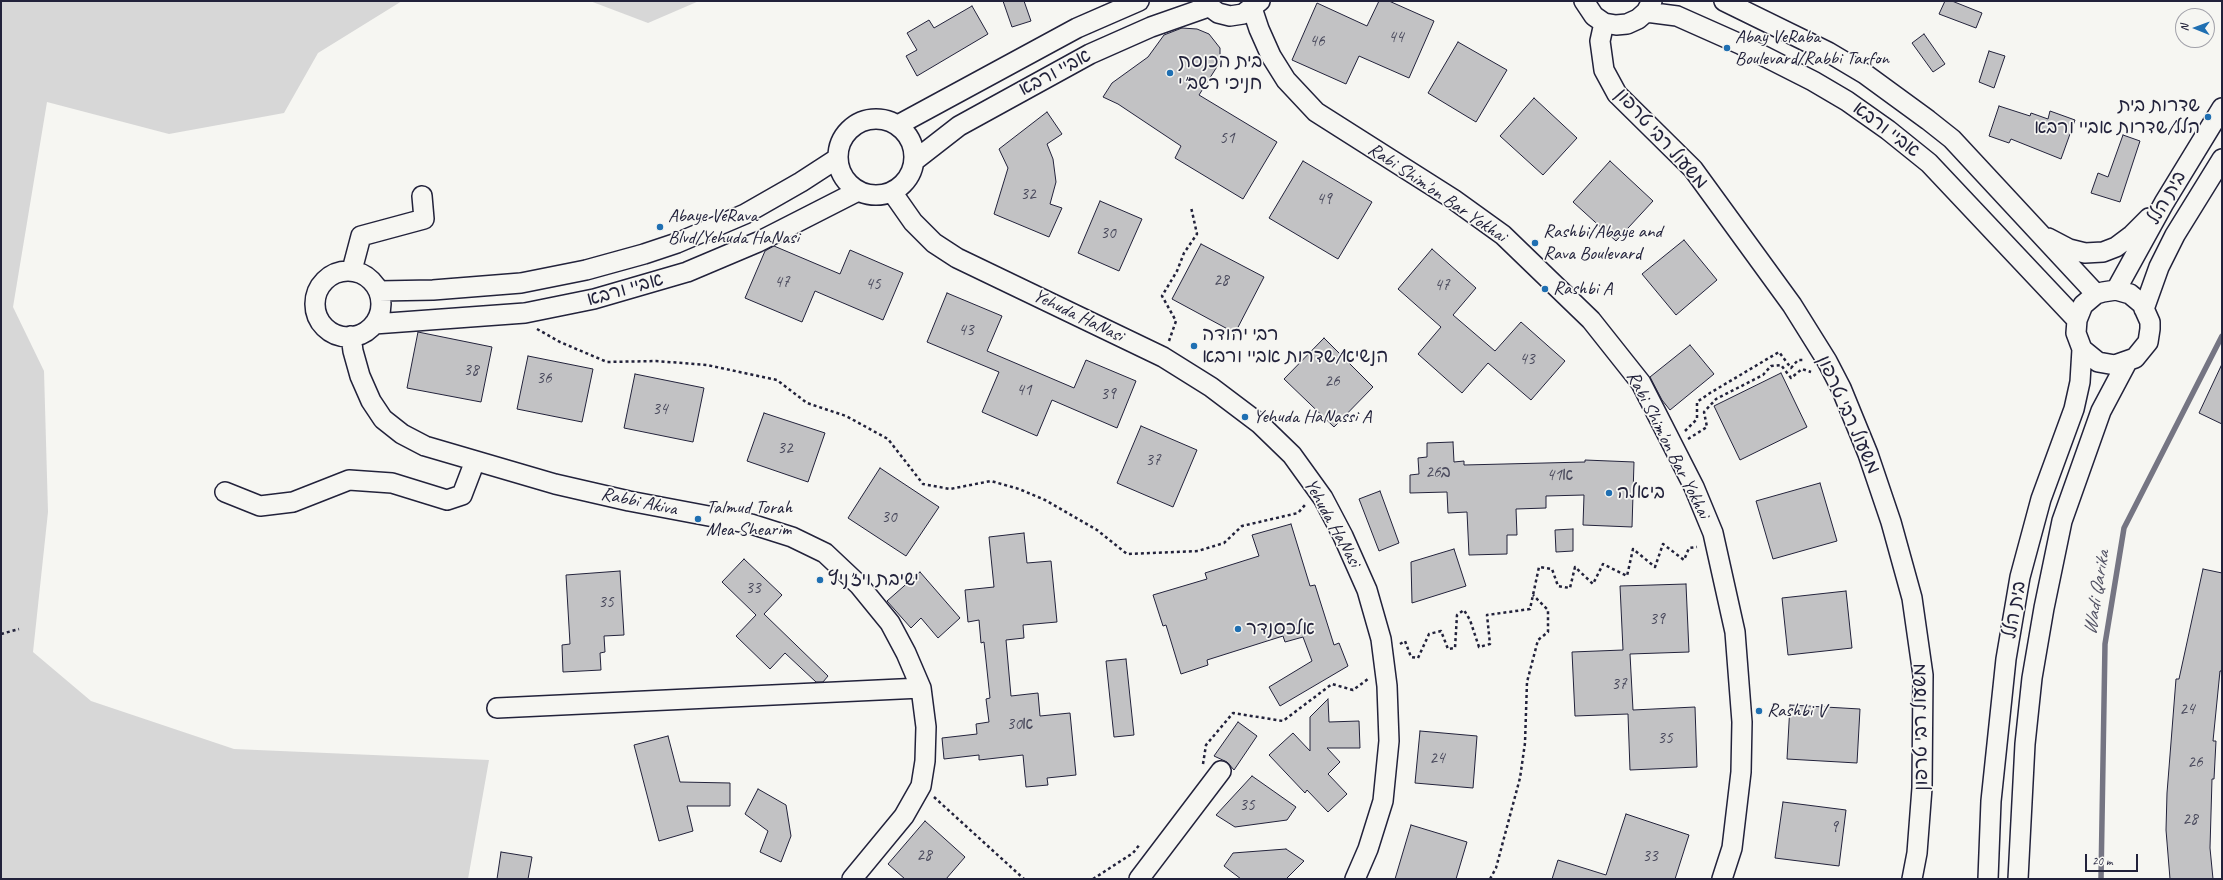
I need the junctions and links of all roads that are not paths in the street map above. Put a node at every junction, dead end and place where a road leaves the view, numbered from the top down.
1 (1139, 1) edge
2 (1584, 1) edge
3 (1724, 1) edge
4 (1205, 4) edge
5 (1256, 4) edge
6 (1649, 6) edge
7 (1604, 23) junction
8 (2222, 108) edge
9 (898, 125) junction
10 (838, 158) junction
11 (2222, 159) edge
12 (914, 162) junction
13 (858, 191) junction
14 (892, 192) junction
15 (422, 196) dead end
16 (2164, 203) junction
17 (2040, 234) junction
18 (352, 270) junction
19 (379, 290) junction
20 (2116, 290) junction
21 (2096, 294) junction
22 (2144, 309) junction
23 (2076, 320) junction
24 (374, 324) junction
25 (351, 336) junction
26 (2082, 349) junction
27 (2127, 362) junction
28 (474, 461) junction
29 (225, 492) dead end
30 (921, 688) junction
31 (497, 708) dead end
32 (1221, 771) road end
33 (852, 879) edge
34 (1138, 879) edge
35 (1355, 879) edge
36 (1722, 879) edge
37 (1912, 879) edge
38 (1988, 879) edge
39 (2018, 879) edge

1 - 9 street, אביי ורבא
2 - 7 street
3 - 17 street, אביי ורבא
4 - 5 street
4 - 12 street, אביי ורבא
5 - 36 street, Rabi Shim'on Bar Yokhai
6 - 7 street
6 - 23 street, אביי ורבא
7 - 37 street, משעול רבי טרפון
8 - 16 street, בית הלל
9 - 10 street
9 - 12 street
10 - 13 street
10 - 19 street, אביי ורבא
11 - 22 street, בית הלל
12 - 14 street
13 - 14 street
13 - 24 street, אביי ורבא
14 - 35 street, Yehuda HaNasi
15 - 18 street
16 - 17 street
16 - 20 street, בית הלל
17 - 21 street, אביי ורבא
18 - 19 street
18 - 25 street
19 - 24 street
20 - 21 street
20 - 22 street
21 - 23 street
22 - 27 street
23 - 26 street
24 - 25 street
25 - 28 street, Rabbi Akiva
26 - 27 street
26 - 38 street, בית הלל
27 - 39 street, בית הלל
28 - 29 street
28 - 30 street, Rabbi Akiva
30 - 31 street
30 - 33 street, Rabbi Akiva
32 - 34 street

